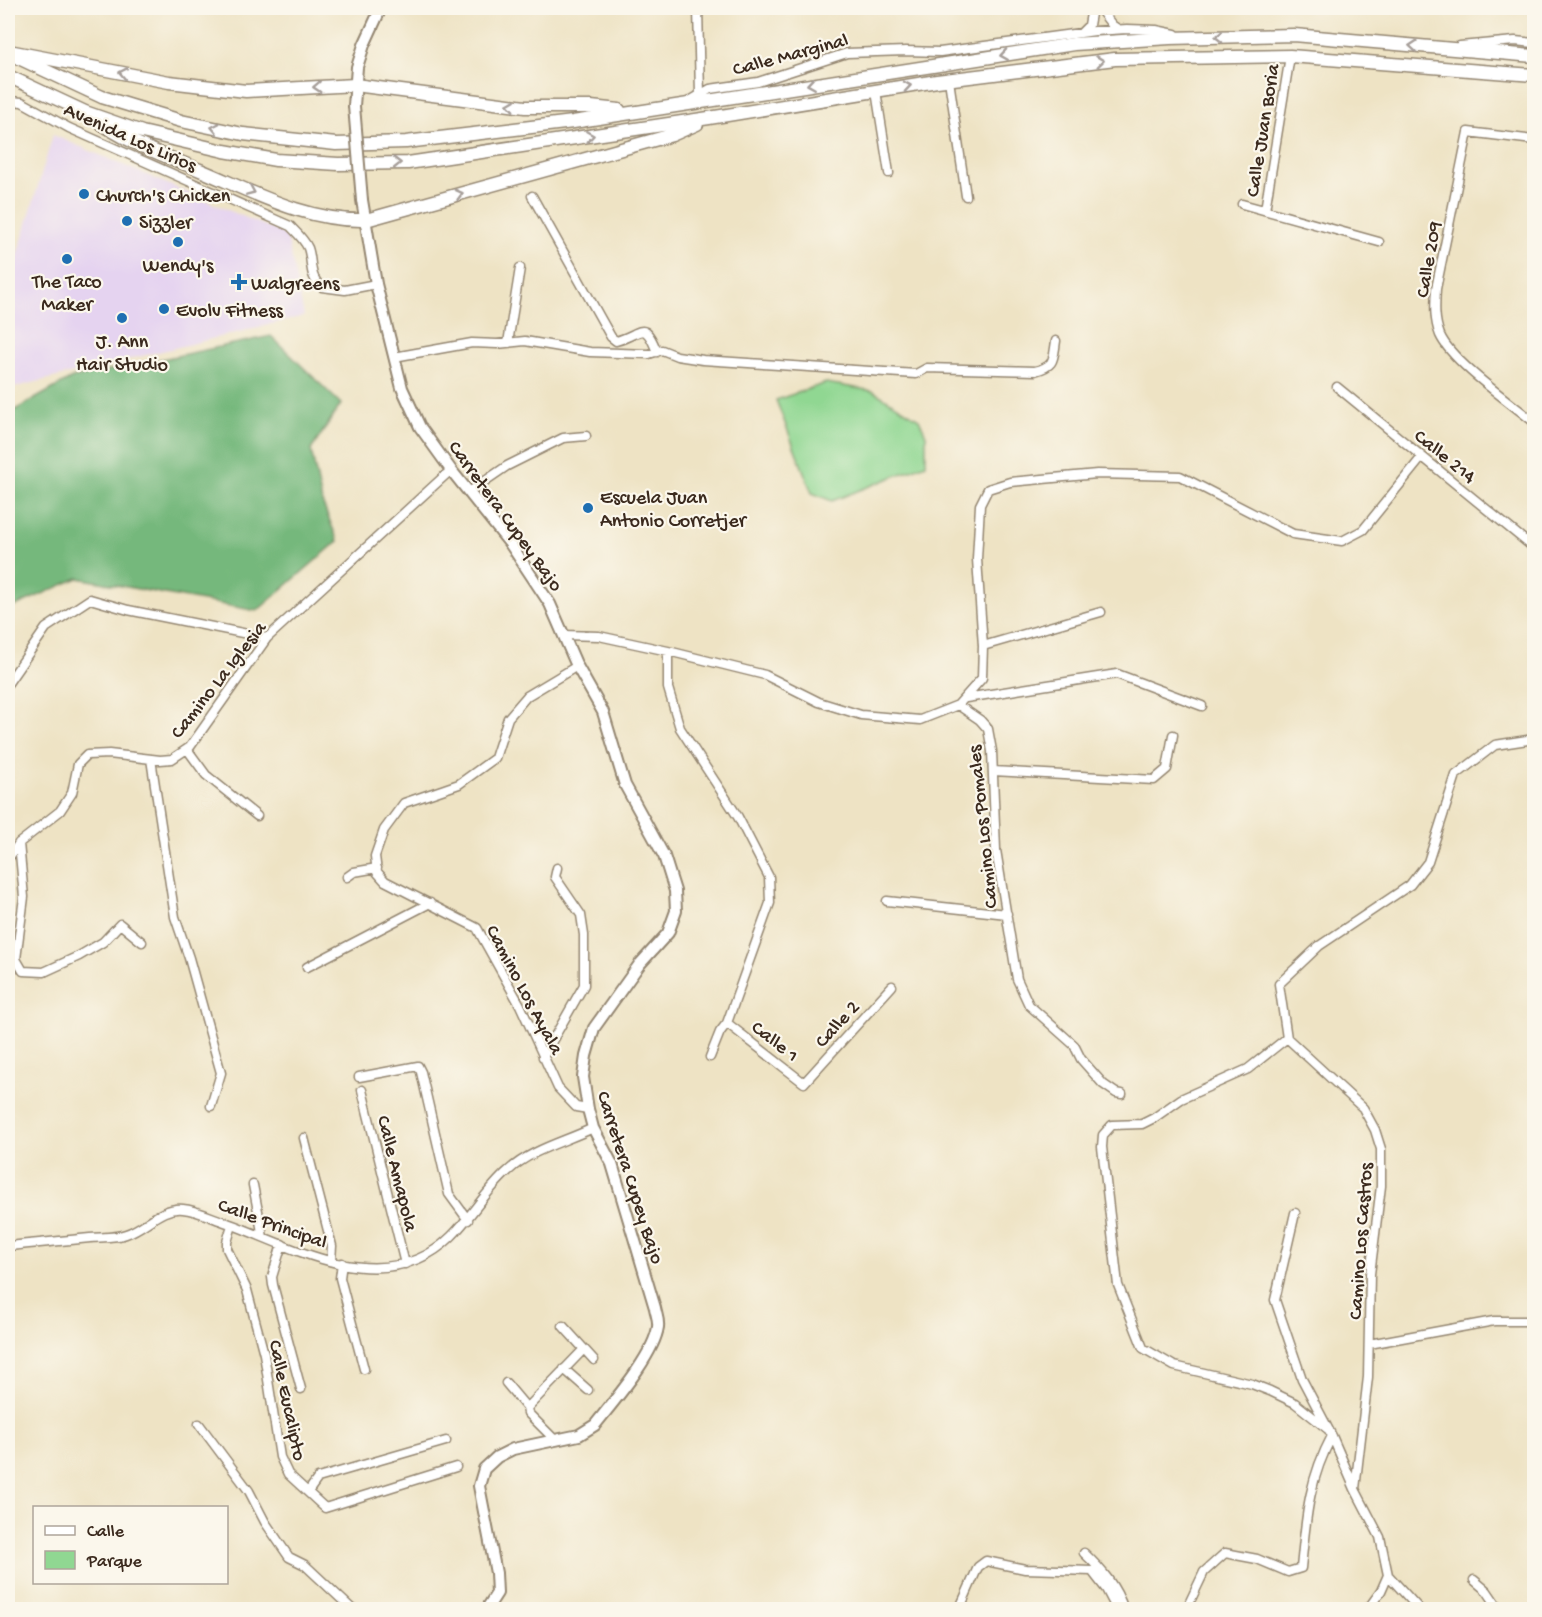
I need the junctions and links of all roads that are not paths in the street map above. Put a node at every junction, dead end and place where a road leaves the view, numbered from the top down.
1 (381, 8) edge
2 (698, 8) edge
3 (1092, 8) edge
4 (1099, 8) edge
5 (1119, 30) junction
6 (1081, 33) junction
7 (1193, 38) junction
8 (1534, 43) edge
9 (1442, 48) junction
10 (8, 52) edge
11 (1290, 56) junction
12 (1534, 56) edge
13 (1534, 75) edge
14 (8, 76) edge
15 (949, 80) junction
16 (355, 85) junction
17 (876, 91) junction
18 (700, 95) junction
19 (8, 103) edge
20 (685, 103) junction
21 (632, 111) junction
22 (86, 112) junction
23 (709, 118) junction
24 (1534, 140) edge
25 (889, 173) dead end
26 (532, 196) dead end
27 (966, 196) dead end
28 (1242, 204) dead end
29 (1265, 210) junction
30 (366, 220) junction
31 (1379, 242) dead end
32 (1534, 251) edge
33 (1534, 265) edge
34 (520, 268) dead end
35 (376, 284) junction
36 (1056, 341) dead end
37 (508, 343) junction
38 (657, 352) junction
39 (394, 357) junction
40 (1337, 387) dead end
41 (1534, 422) edge
42 (586, 436) dead end
43 (1422, 457) junction
44 (451, 470) junction
45 (469, 492) junction
46 (1534, 548) edge
47 (1101, 612) dead end
48 (563, 635) junction
49 (267, 638) junction
50 (983, 646) junction
51 (668, 651) junction
52 (576, 666) junction
53 (8, 683) edge
54 (966, 698) junction
55 (958, 705) junction
56 (1202, 706) dead end
57 (1173, 735) dead end
58 (1534, 739) edge
59 (187, 749) junction
60 (152, 759) junction
61 (993, 771) junction
62 (257, 816) dead end
63 (19, 843) junction
64 (8, 859) edge
65 (377, 868) junction
66 (557, 868) dead end
67 (348, 877) dead end
68 (887, 902) dead end
69 (430, 903) junction
70 (1007, 915) junction
71 (142, 942) dead end
72 (307, 967) dead end
73 (892, 986) dead end
74 (727, 1023) junction
75 (1287, 1038) junction
76 (543, 1057) junction
77 (710, 1057) dead end
78 (359, 1077) dead end
79 (804, 1083) joint
80 (362, 1090) dead end
81 (1122, 1094) dead end
82 (211, 1106) dead end
83 (588, 1109) junction
84 (593, 1128) junction
85 (304, 1138) dead end
86 (253, 1185) dead end
87 (1295, 1213) dead end
88 (468, 1220) junction
89 (232, 1225) junction
90 (263, 1236) junction
91 (282, 1244) junction
92 (9, 1246) edge
93 (331, 1261) junction
94 (342, 1263) junction
95 (405, 1264) junction
96 (1534, 1321) edge
97 (563, 1326) dead end
98 (1369, 1344) junction
99 (583, 1350) junction
100 (594, 1360) dead end
101 (364, 1369) dead end
102 (564, 1369) junction
103 (506, 1383) dead end
104 (301, 1389) dead end
105 (588, 1390) dead end
106 (527, 1408) junction
107 (199, 1424) dead end
108 (1330, 1433) junction
109 (554, 1439) junction
110 (446, 1441) dead end
111 (456, 1467) dead end
112 (1355, 1489) junction
113 (308, 1492) junction
114 (1084, 1554) dead end
115 (1388, 1575) junction
116 (1474, 1580) dead end
117 (352, 1610) edge
118 (486, 1610) edge
119 (959, 1610) edge
120 (1117, 1610) edge
121 (1124, 1610) edge
122 (1186, 1610) edge
123 (1366, 1610) edge
124 (1420, 1610) edge
125 (1500, 1610) edge

1 - 16 street, Carretera Cupey Bajo
2 - 18 street
3 - 6 street
4 - 5 street
5 - 6 street, Calle Marginal
5 - 7 street, Calle Marginal
6 - 18 street, Calle Marginal
9 -> 7 main road
7 -> 20 main road
8 - 9 street
9 - 12 main road
16 -> 10 main road
21 -> 10 main road
11 - 13 main road
15 -> 11 main road
11 - 29 street, Calle Juan Boria
14 - 22 main road
17 -> 15 main road
15 - 27 street
21 -> 16 main road
16 - 30 street, Carretera Cupey Bajo, bridge
17 - 23 main road
17 - 25 street
18 - 20 street, Calle Marginal
19 - 35 street, Avenida Los Lirios
20 - 21 main road
22 -> 23 main road
22 -> 30 main road
30 -> 23 main road
24 - 41 street, Calle 209
26 - 38 street
28 - 29 street, Calle Juan Boria
29 - 31 street, Calle Juan Boria
30 - 35 street, Carretera Cupey Bajo
32 - 33 street
34 - 37 street
35 - 39 street, Carretera Cupey Bajo
36 - 38 street
37 - 38 street
37 - 39 street
39 - 44 street, Carretera Cupey Bajo
40 - 43 street, Calle 214
42 - 45 street
43 - 46 street, Calle 214
43 - 50 street
44 - 45 street, Carretera Cupey Bajo
44 - 49 street, Camino La Iglesia
45 - 48 street, Carretera Cupey Bajo
47 - 50 street
48 - 51 street
48 - 52 street, Carretera Cupey Bajo
49 - 53 street
49 - 59 street, Camino La Iglesia
50 - 54 street
51 - 55 street
51 - 74 street
52 - 65 street
52 - 83 street, Carretera Cupey Bajo
54 - 55 street
54 - 56 street
55 - 61 street, Camino Los Pomales
57 - 61 street
58 - 75 street
59 - 60 street, Camino La Iglesia
59 - 62 street
60 - 63 street, Camino La Iglesia
60 - 82 street
61 - 70 street, Camino Los Pomales
63 - 64 street, Camino La Iglesia
63 - 71 street
65 - 67 street
65 - 69 street, Camino Los Ayala
66 - 76 street
68 - 70 street
69 - 72 street
69 - 76 street, Camino Los Ayala
70 - 81 street, Camino Los Pomales
73 - 79 street, Calle 2
74 - 77 street
74 - 79 street, Calle 1
75 - 98 street, Camino Los Castros
75 - 108 street
76 - 83 street, Camino Los Ayala
78 - 88 street
80 - 95 street, Calle Amapola
83 - 84 street, Carretera Cupey Bajo
84 - 88 street, Calle Principal
84 - 109 street, Carretera Cupey Bajo
85 - 93 street
86 - 90 street
87 - 108 street
88 - 95 street, Calle Principal
89 - 90 street, Calle Principal
89 - 92 street, Calle Principal
89 - 113 street, Calle Eucalipto
90 - 91 street, Calle Principal
91 - 93 street, Calle Principal
91 - 104 street
93 - 94 street, Calle Principal
94 - 95 street, Calle Principal
94 - 101 street
96 - 98 street
97 - 99 street
98 - 112 street, Camino Los Castros
99 - 100 street
99 - 102 street
102 - 105 street
102 - 106 street
103 - 106 street
106 - 109 street
107 - 117 street
108 - 112 street
108 - 122 street
109 - 118 street, Carretera Cupey Bajo
110 - 113 street
111 - 113 street, Calle Eucalipto
112 - 115 street
114 - 121 street
115 - 123 street
115 - 124 street
116 - 125 street
119 - 120 street

